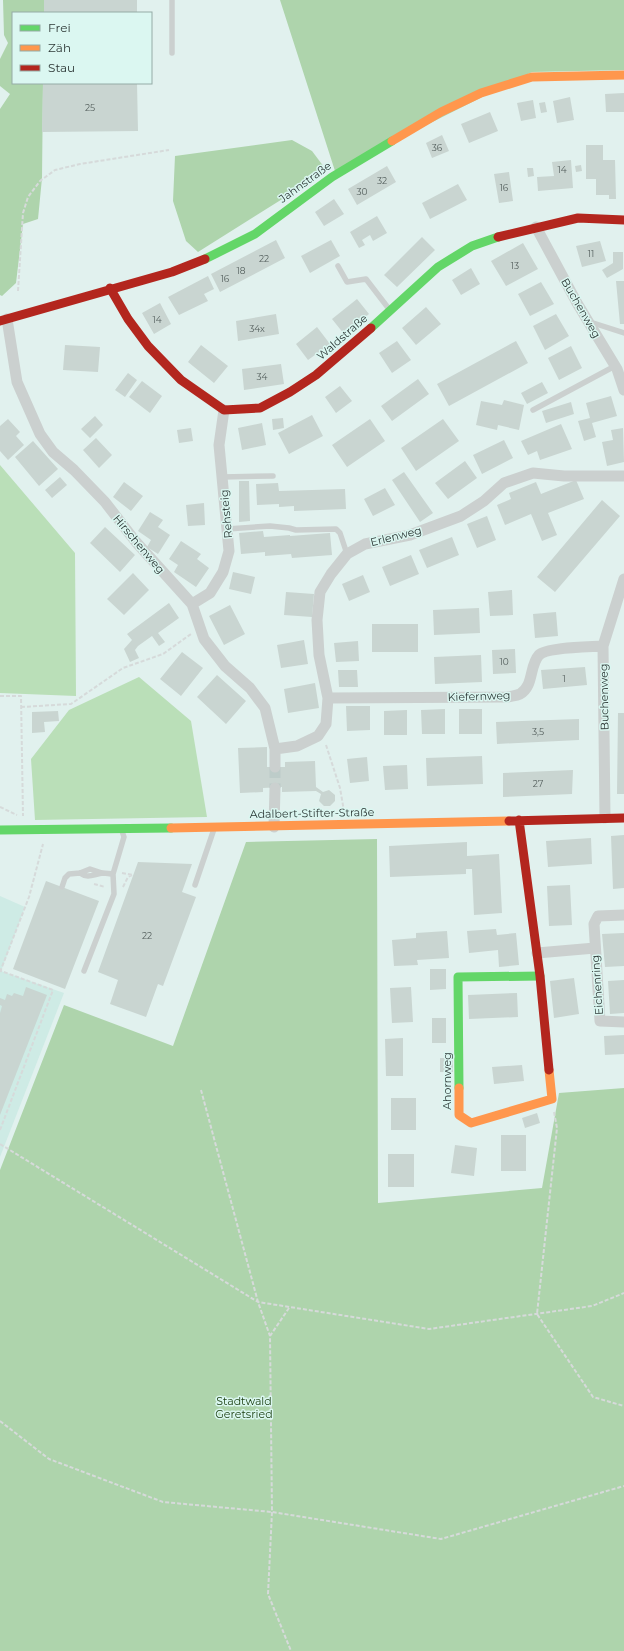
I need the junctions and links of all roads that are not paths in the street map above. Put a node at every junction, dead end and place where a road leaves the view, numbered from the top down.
1 (172, 0) edge
2 (172, 53) dead end
3 (624, 75) edge
4 (624, 220) edge
5 (536, 227) junction
6 (338, 266) dead end
7 (110, 288) junction
8 (390, 311) junction
9 (3, 320) edge
10 (588, 321) junction
11 (624, 333) edge
12 (615, 366) junction
13 (624, 390) edge
14 (224, 410) junction
15 (533, 410) dead end
16 (273, 476) dead end
17 (624, 476) edge
18 (222, 477) junction
19 (227, 529) junction
20 (347, 554) junction
21 (624, 579) edge
22 (192, 604) junction
23 (603, 646) junction
24 (328, 698) junction
25 (275, 749) junction
26 (275, 767) tunnel mouth
27 (275, 788) tunnel mouth
28 (606, 818) junction
29 (624, 818) edge
30 (519, 820) junction
31 (0, 822) edge
32 (214, 827) junction
33 (274, 827) junction
34 (122, 828) junction
35 (0, 830) edge
36 (10, 830) junction
37 (113, 874) junction
38 (195, 885) dead end
39 (62, 887) dead end
40 (624, 915) edge
41 (595, 948) junction
42 (537, 953) junction
43 (84, 971) dead end
44 (540, 976) junction
45 (624, 1022) edge

1 - 2 lane
3 - 7 street, Jahnstraße
4 - 5 street, Waldstraße
5 - 8 street, Waldstraße
5 - 10 street, Buchenweg
6 - 8 lane
7 - 9 street, Jahnstraße
7 - 14 street
8 - 14 street, Waldstraße
9 - 22 street, Hirschenweg
10 - 11 lane
10 - 12 street, Buchenweg
12 - 13 street, Buchenweg
12 - 15 lane
14 - 18 street, Rehsteig
16 - 18 lane
17 - 20 street, Erlenweg
18 - 19 street, Rehsteig
19 - 20 lane
19 - 22 street, Rehsteig
20 - 24 street, Erlenweg
21 - 23 street, Buchenweg
22 - 25 street, Hirschenweg
23 - 24 street, Kiefernweg
23 - 28 street, Buchenweg
24 - 25 street, Erlenweg
25 - 26 street, Hirschenweg
27 - 33 street
28 - 29 street, Adalbert-Stifter-Straße
28 - 30 street, Adalbert-Stifter-Straße
30 - 33 street, Adalbert-Stifter-Straße
30 - 42 street, Ahornweg
31 - 36 lane
32 - 33 street, Adalbert-Stifter-Straße
32 - 34 street, Adalbert-Stifter-Straße
32 - 38 lane
34 - 36 street, Adalbert-Stifter-Straße
34 - 37 lane
35 - 36 street, Adalbert-Stifter-Straße
37 - 39 lane
37 - 43 lane
40 - 41 street, Eichenring
41 - 42 street, Eichenring
41 - 45 street, Eichenring
42 - 44 street, Ahornweg
44 - 44 street, Ahornweg

